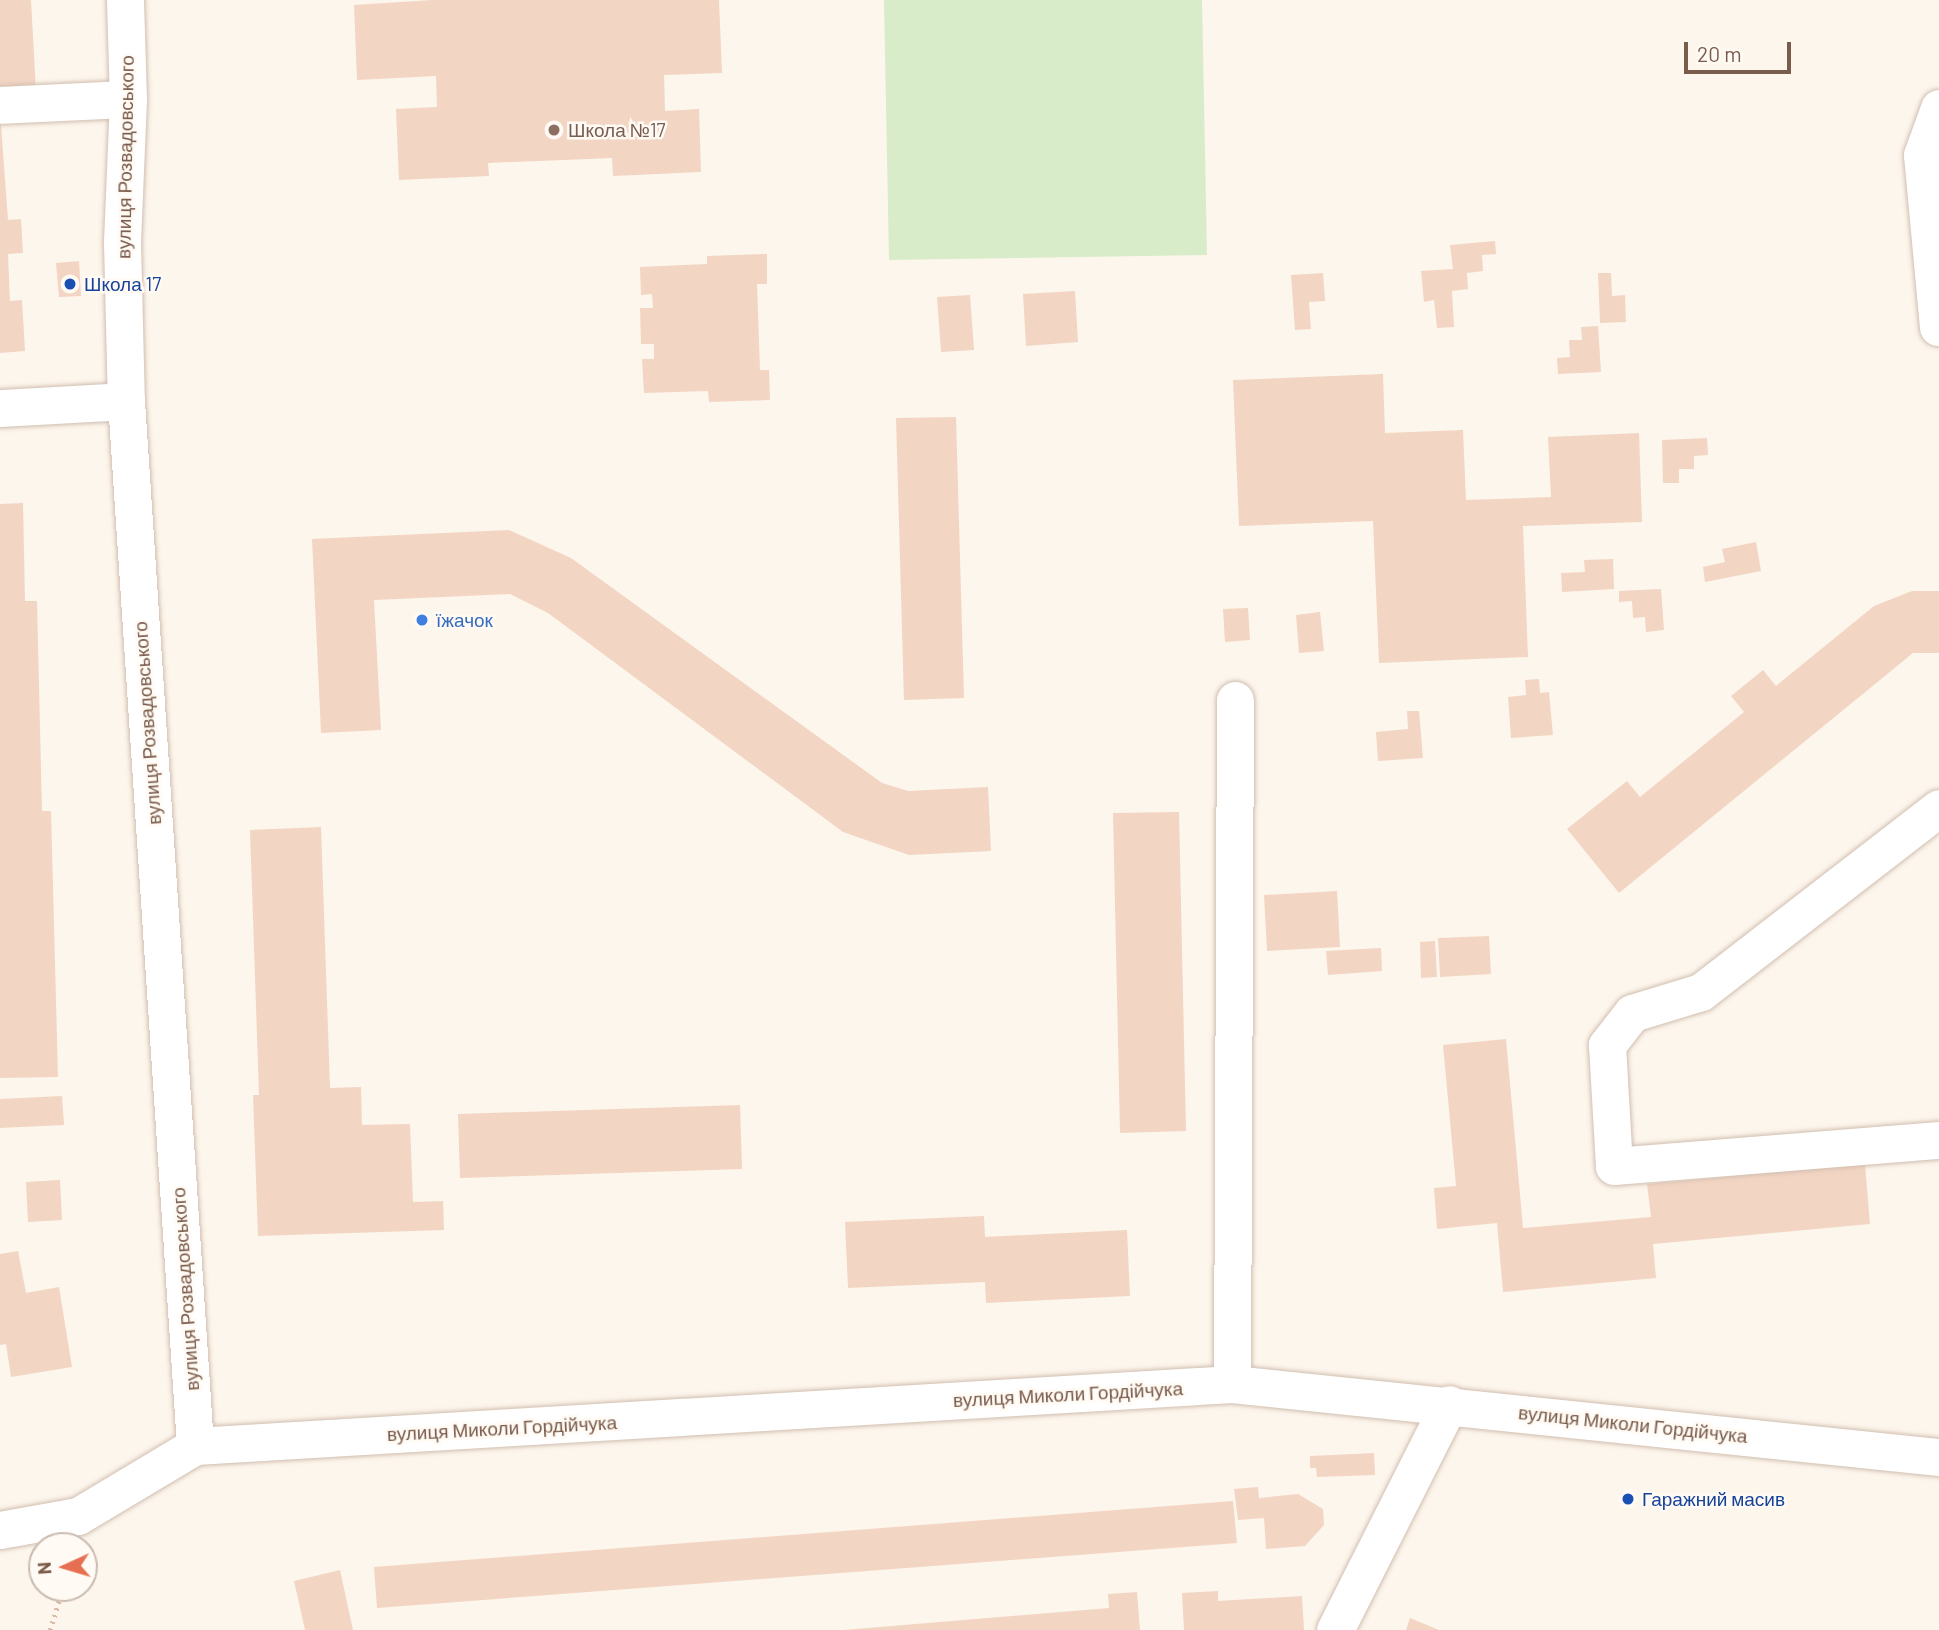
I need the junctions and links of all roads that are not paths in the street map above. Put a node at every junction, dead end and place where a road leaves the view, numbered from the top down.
1 (125, 0) edge
2 (128, 99) junction
3 (0, 105) edge
4 (1939, 108) edge
5 (1938, 327) edge
6 (126, 401) junction
7 (0, 408) edge
8 (1235, 700) dead end
9 (1939, 808) edge
10 (1939, 1140) edge
11 (1232, 1384) junction
12 (1449, 1405) junction
13 (195, 1446) junction
14 (1939, 1457) edge
15 (0, 1530) edge
16 (1335, 1630) edge

1 - 2 street, вулиця Розвадовського
2 - 3 street
2 - 6 street, вулиця Розвадовського
4 - 5 street
6 - 7 street
6 - 13 street, вулиця Розвадовського
8 - 11 street
9 - 10 street
11 - 12 street, вулиця Миколи Гордійчука
11 - 13 street, вулиця Миколи Гордійчука
12 - 14 street, вулиця Миколи Гордійчука
12 - 16 street
13 - 15 street

